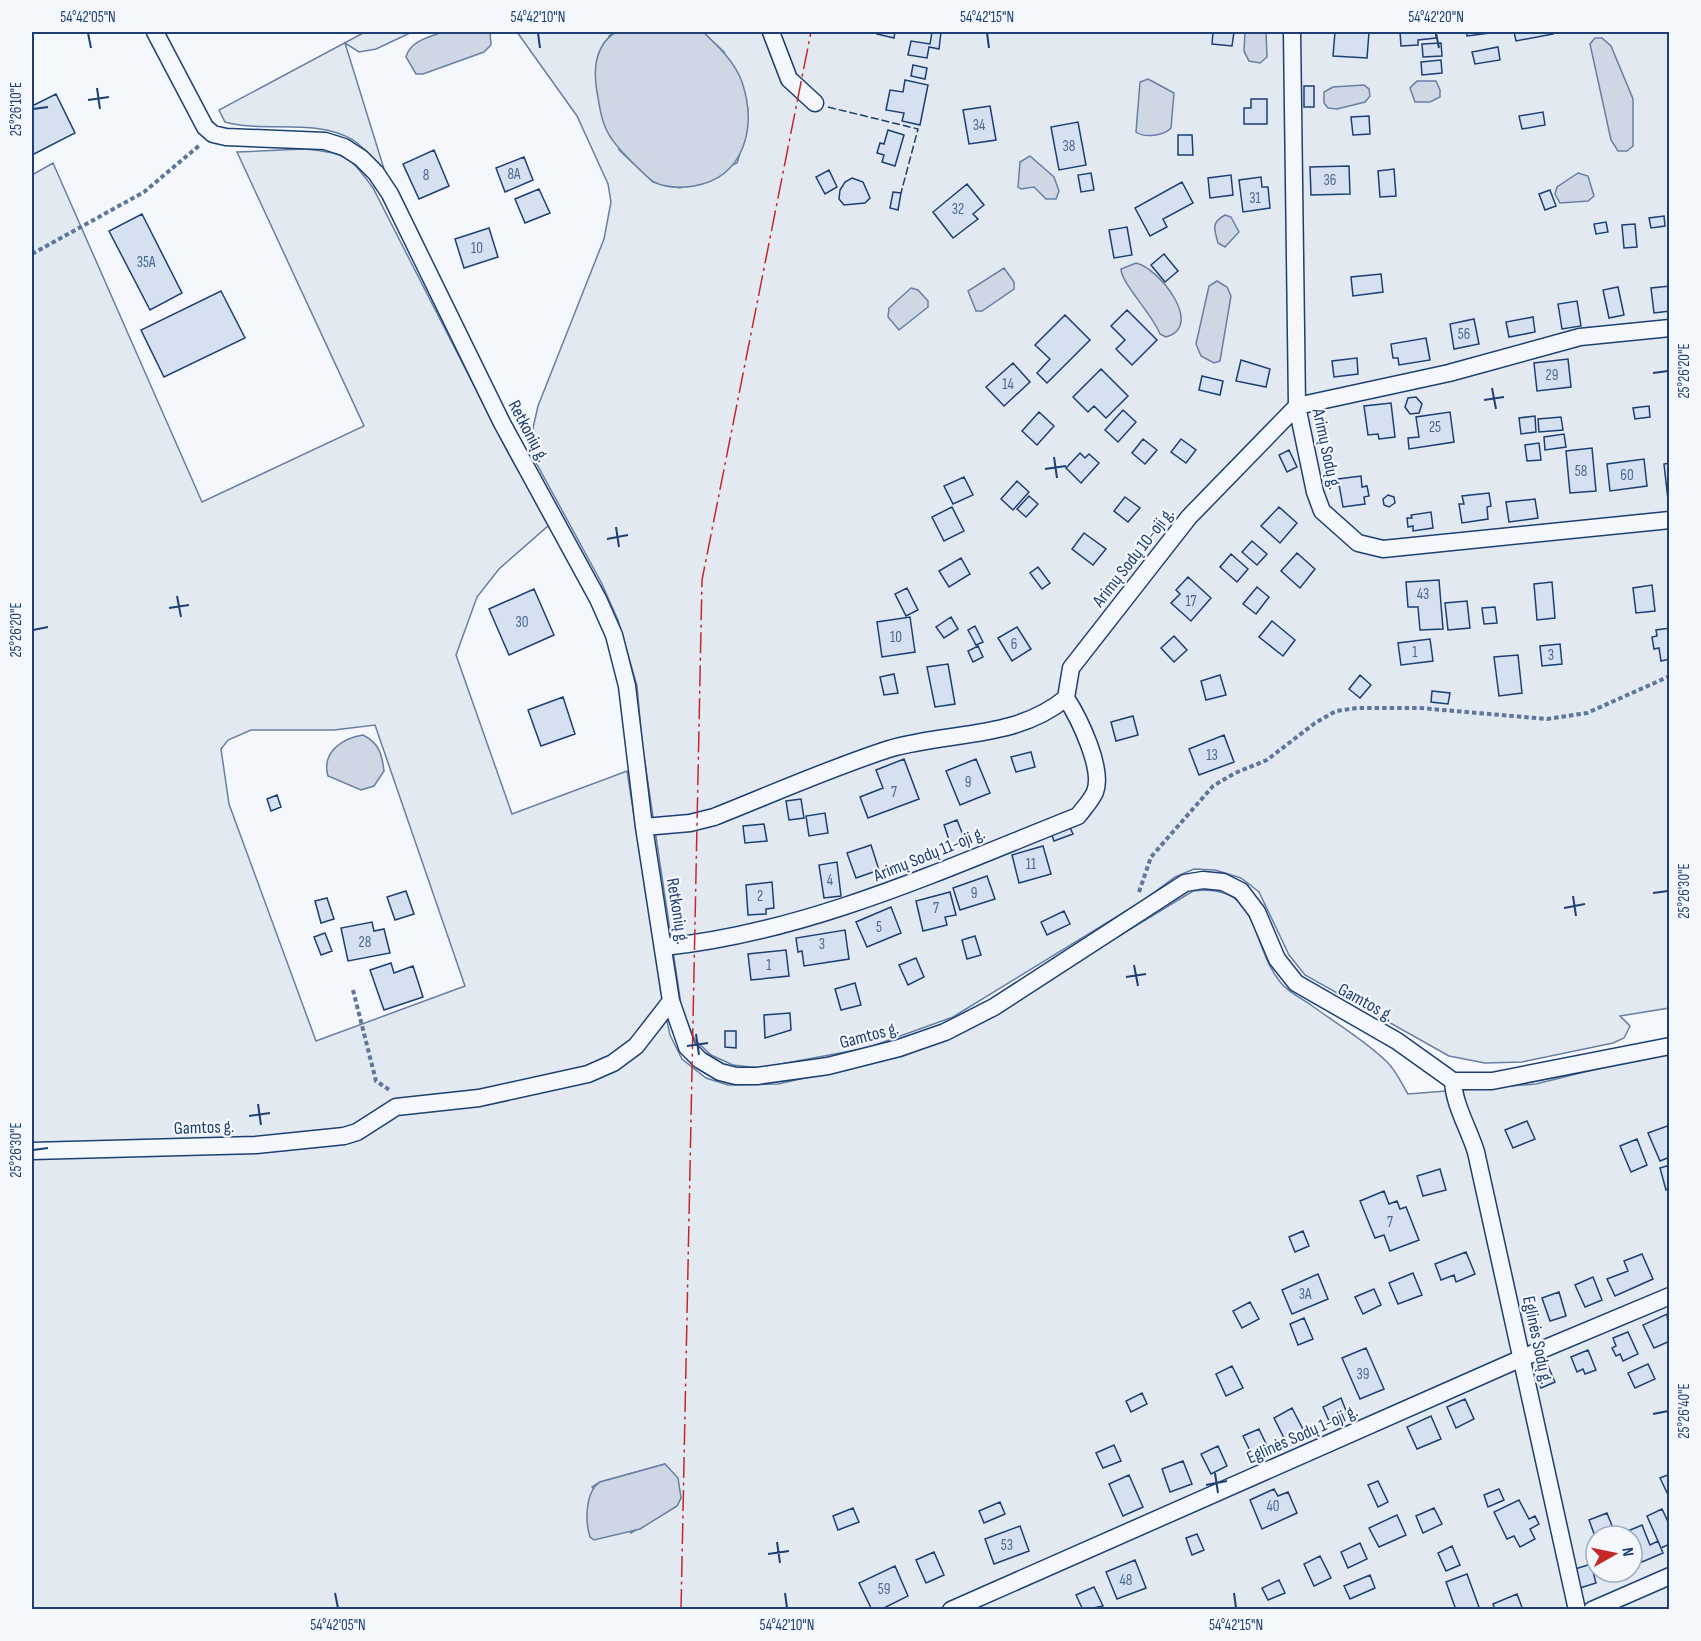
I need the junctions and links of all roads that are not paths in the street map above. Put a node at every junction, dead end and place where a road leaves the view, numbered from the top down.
1 (155, 32) edge
2 (771, 32) edge
3 (1292, 32) edge
4 (815, 103) dead end
5 (1670, 328) edge
6 (1298, 406) junction
7 (1670, 520) edge
8 (1066, 698) junction
9 (644, 827) junction
10 (664, 947) junction
11 (671, 1001) junction
12 (1670, 1046) edge
13 (1453, 1081) junction
14 (32, 1151) edge
15 (1670, 1296) edge
16 (1522, 1358) junction
17 (1670, 1576) edge
18 (951, 1610) edge
19 (1577, 1610) edge
20 (1592, 1610) edge

1 - 9 street, Retkonių g.
2 - 4 street
3 - 6 street, Arimų Sodų g.
5 - 6 street
6 - 7 street, Arimų Sodų g.
6 - 8 street, Arimų Sodų 10-oji g.
8 - 9 street
8 - 10 street, Arimų Sodų 11-oji g.
9 - 10 street, Retkonių g.
10 - 11 street, Retkonių g.
11 - 13 street, Gamtos g.
11 - 14 street, Gamtos g.
12 - 13 street
13 - 16 street, Eglinės Sodų g.
15 - 16 street, Eglinės Sodų 1-oji g.
16 - 18 street, Eglinės Sodų 1-oji g.
16 - 19 street, Eglinės Sodų g.
17 - 20 street

